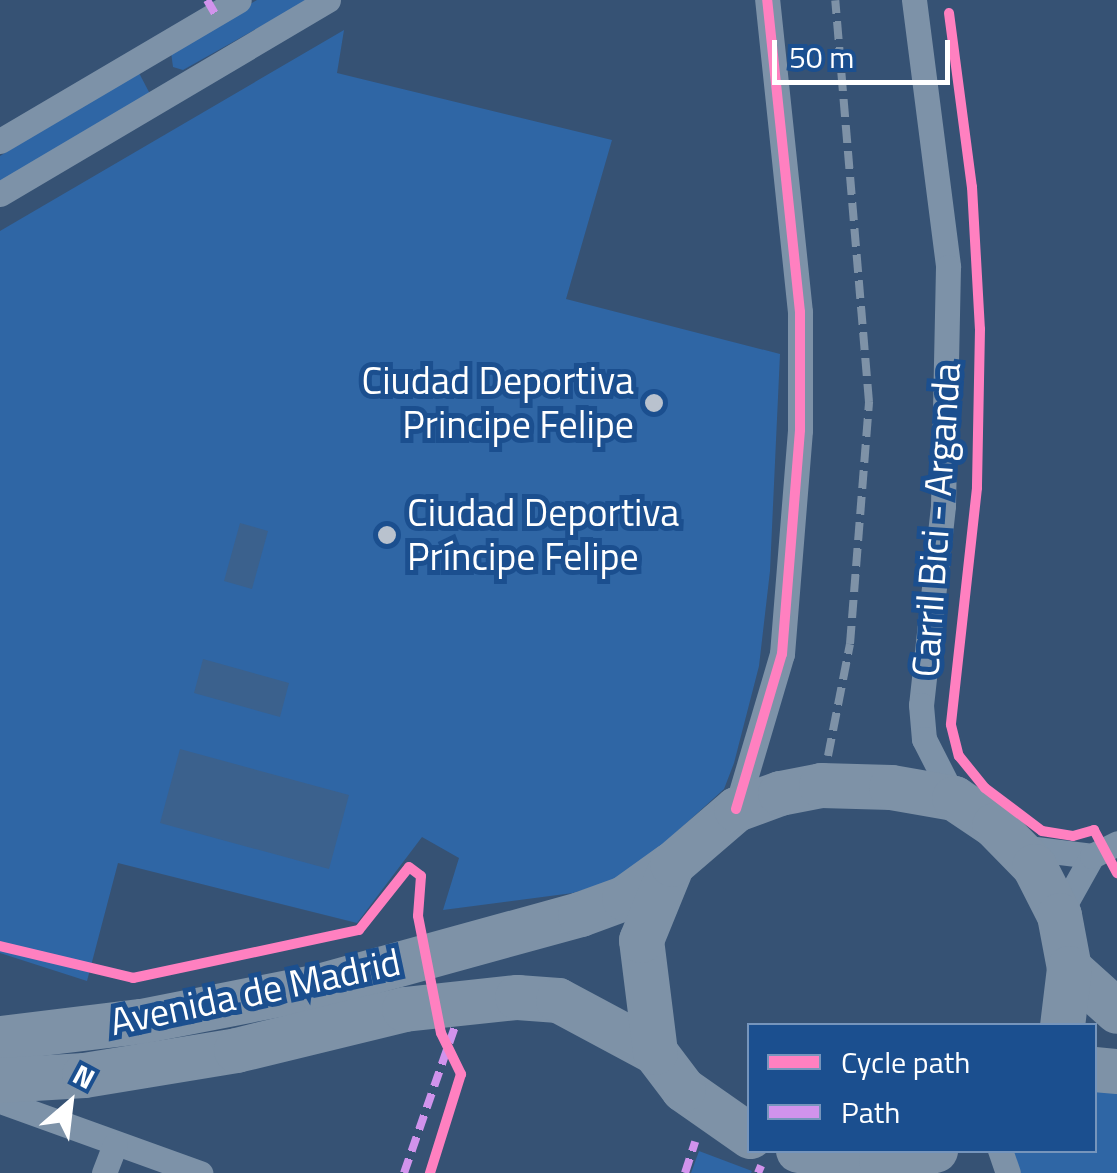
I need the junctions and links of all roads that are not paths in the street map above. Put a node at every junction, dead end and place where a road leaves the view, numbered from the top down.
1 (239, 0) edge
2 (328, 0) edge
3 (767, 0) edge
4 (914, 0) edge
5 (211, 7) edge
6 (158, 48) junction
7 (179, 88) junction
8 (0, 141) edge
9 (0, 194) edge
10 (954, 798) junction
11 (736, 809) junction
12 (1117, 843) edge
13 (1019, 847) junction
14 (1092, 856) junction
15 (672, 864) junction
16 (1059, 915) junction
17 (1069, 968) junction
18 (1117, 1011) edge
19 (1062, 1023) edge
20 (0, 1038) edge
21 (656, 1052) junction
22 (0, 1080) edge
23 (0, 1101) edge
24 (747, 1134) edge
25 (115, 1145) junction
26 (823, 1153) edge
27 (919, 1153) edge
28 (881, 1160) junction
29 (104, 1173) edge
30 (200, 1173) edge
31 (939, 1173) edge

1 - 5 street
2 - 7 street
3 - 11 street
4 - 10 street
5 - 6 street
6 - 7 street
6 - 8 street
7 - 9 street
10 - 11 highway
10 - 13 highway
11 - 15 highway, Avenida de Madrid
12 - 14 street
13 - 14 street
13 - 16 highway
14 - 16 street
15 - 20 highway, Avenida de Madrid
15 - 21 highway
16 - 17 highway
17 - 18 highway
17 - 19 highway
21 - 22 highway, Avenida de Madrid
21 - 24 highway
23 - 25 street
25 - 29 street
25 - 30 street
26 - 28 highway
27 - 28 highway
28 - 31 street

